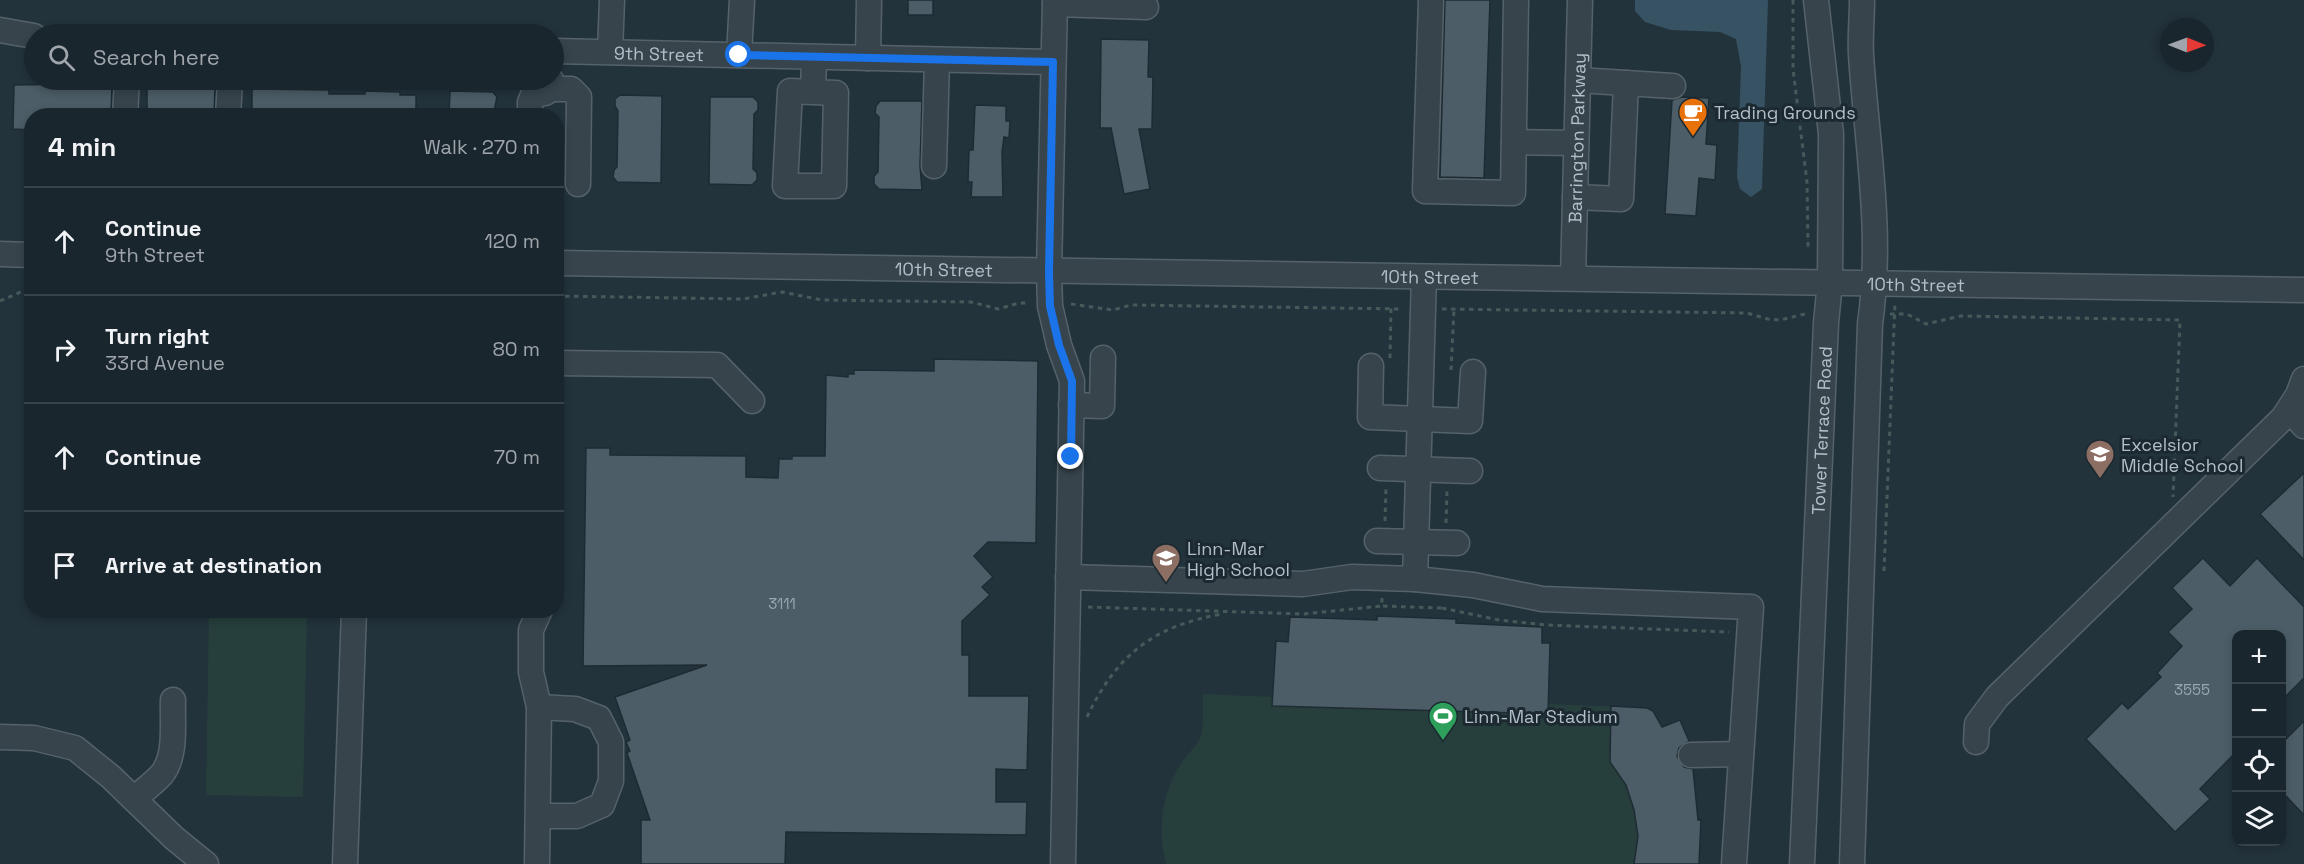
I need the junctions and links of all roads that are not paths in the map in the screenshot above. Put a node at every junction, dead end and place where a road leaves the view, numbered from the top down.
1 (612, 0) edge
2 (742, 0) edge
3 (869, 0) edge
4 (1431, 0) edge
5 (1516, 0) edge
6 (1580, 0) edge
7 (1816, 0) edge
8 (1862, 0) edge
9 (1055, 2) edge
10 (1146, 7) dead end
11 (0, 30) edge
12 (24, 34) edge
13 (564, 51) edge
14 (610, 52) junction
15 (739, 55) junction
16 (814, 57) junction
17 (868, 58) junction
18 (937, 60) junction
19 (1053, 62) junction
20 (1578, 80) junction
21 (1626, 83) junction
22 (1673, 86) dead end
23 (564, 87) edge
24 (126, 90) edge
25 (229, 90) edge
26 (547, 90) edge
27 (813, 92) dead end
28 (125, 108) edge
29 (228, 108) edge
30 (530, 108) edge
31 (1514, 142) junction
32 (1576, 142) junction
33 (934, 166) dead end
34 (578, 184) dead end
35 (1575, 197) junction
36 (0, 254) edge
37 (24, 255) edge
38 (564, 264) edge
39 (1049, 272) junction
40 (1424, 277) junction
41 (1573, 278) junction
42 (1830, 282) junction
43 (1876, 282) junction
44 (2304, 290) edge
45 (1103, 358) dead end
46 (564, 363) edge
47 (1371, 366) dead end
48 (1462, 374) road end
49 (2302, 384) edge
50 (752, 400) dead end
51 (1071, 405) junction
52 (1420, 419) junction
53 (2304, 426) edge
54 (1419, 470) junction
55 (1470, 471) dead end
56 (1383, 474) road end
57 (1381, 536) road end
58 (1451, 537) road end
59 (1417, 542) junction
60 (1068, 577) junction
61 (1415, 579) junction
62 (354, 618) edge
63 (536, 618) edge
64 (173, 700) dead end
65 (540, 707) junction
66 (0, 737) edge
67 (1976, 742) dead end
68 (1691, 754) dead end
69 (1741, 754) junction
70 (134, 800) junction
71 (538, 816) junction
72 (206, 864) edge
73 (345, 864) edge
74 (537, 864) edge
75 (1063, 864) edge
76 (1734, 864) edge
77 (1802, 864) edge
78 (1852, 864) edge

1 - 14 street
2 - 15 street
3 - 17 street
4 - 31 street
5 - 31 street
6 - 20 street, Barrington Parkway
7 - 42 street, Tower Terrace Road
8 - 43 street
9 - 10 street
9 - 19 street
11 - 12 street
13 - 14 street, 9th Street
14 - 15 street, 9th Street
15 - 16 street, 9th Street
16 - 17 street, 9th Street
16 - 27 street
17 - 18 street, 9th Street
18 - 19 street, 9th Street
18 - 33 street
19 - 39 street
20 - 21 street
20 - 32 street, Barrington Parkway
21 - 22 street
21 - 35 street
23 - 34 street
24 - 28 street
25 - 29 street
26 - 30 street
31 - 32 street
32 - 35 street, Barrington Parkway
35 - 41 street, Barrington Parkway
36 - 37 street
38 - 39 street, 10th Street
39 - 40 street, 10th Street
39 - 51 street
40 - 41 street, 10th Street
40 - 52 street
41 - 42 street, 10th Street
42 - 43 street, 10th Street
42 - 77 street, Tower Terrace Road
43 - 44 street, 10th Street
43 - 78 street
45 - 51 street
46 - 50 street
47 - 52 street
48 - 52 street
49 - 53 street
49 - 67 street
51 - 60 street
52 - 54 street
54 - 55 street
54 - 56 street
54 - 59 street
57 - 59 street
58 - 59 street
59 - 61 street
60 - 61 street
60 - 75 street
61 - 69 street
62 - 73 street
63 - 65 street
64 - 70 street
65 - 71 street
65 - 71 street
66 - 70 street
68 - 69 street
69 - 76 street
70 - 72 street
71 - 74 street

